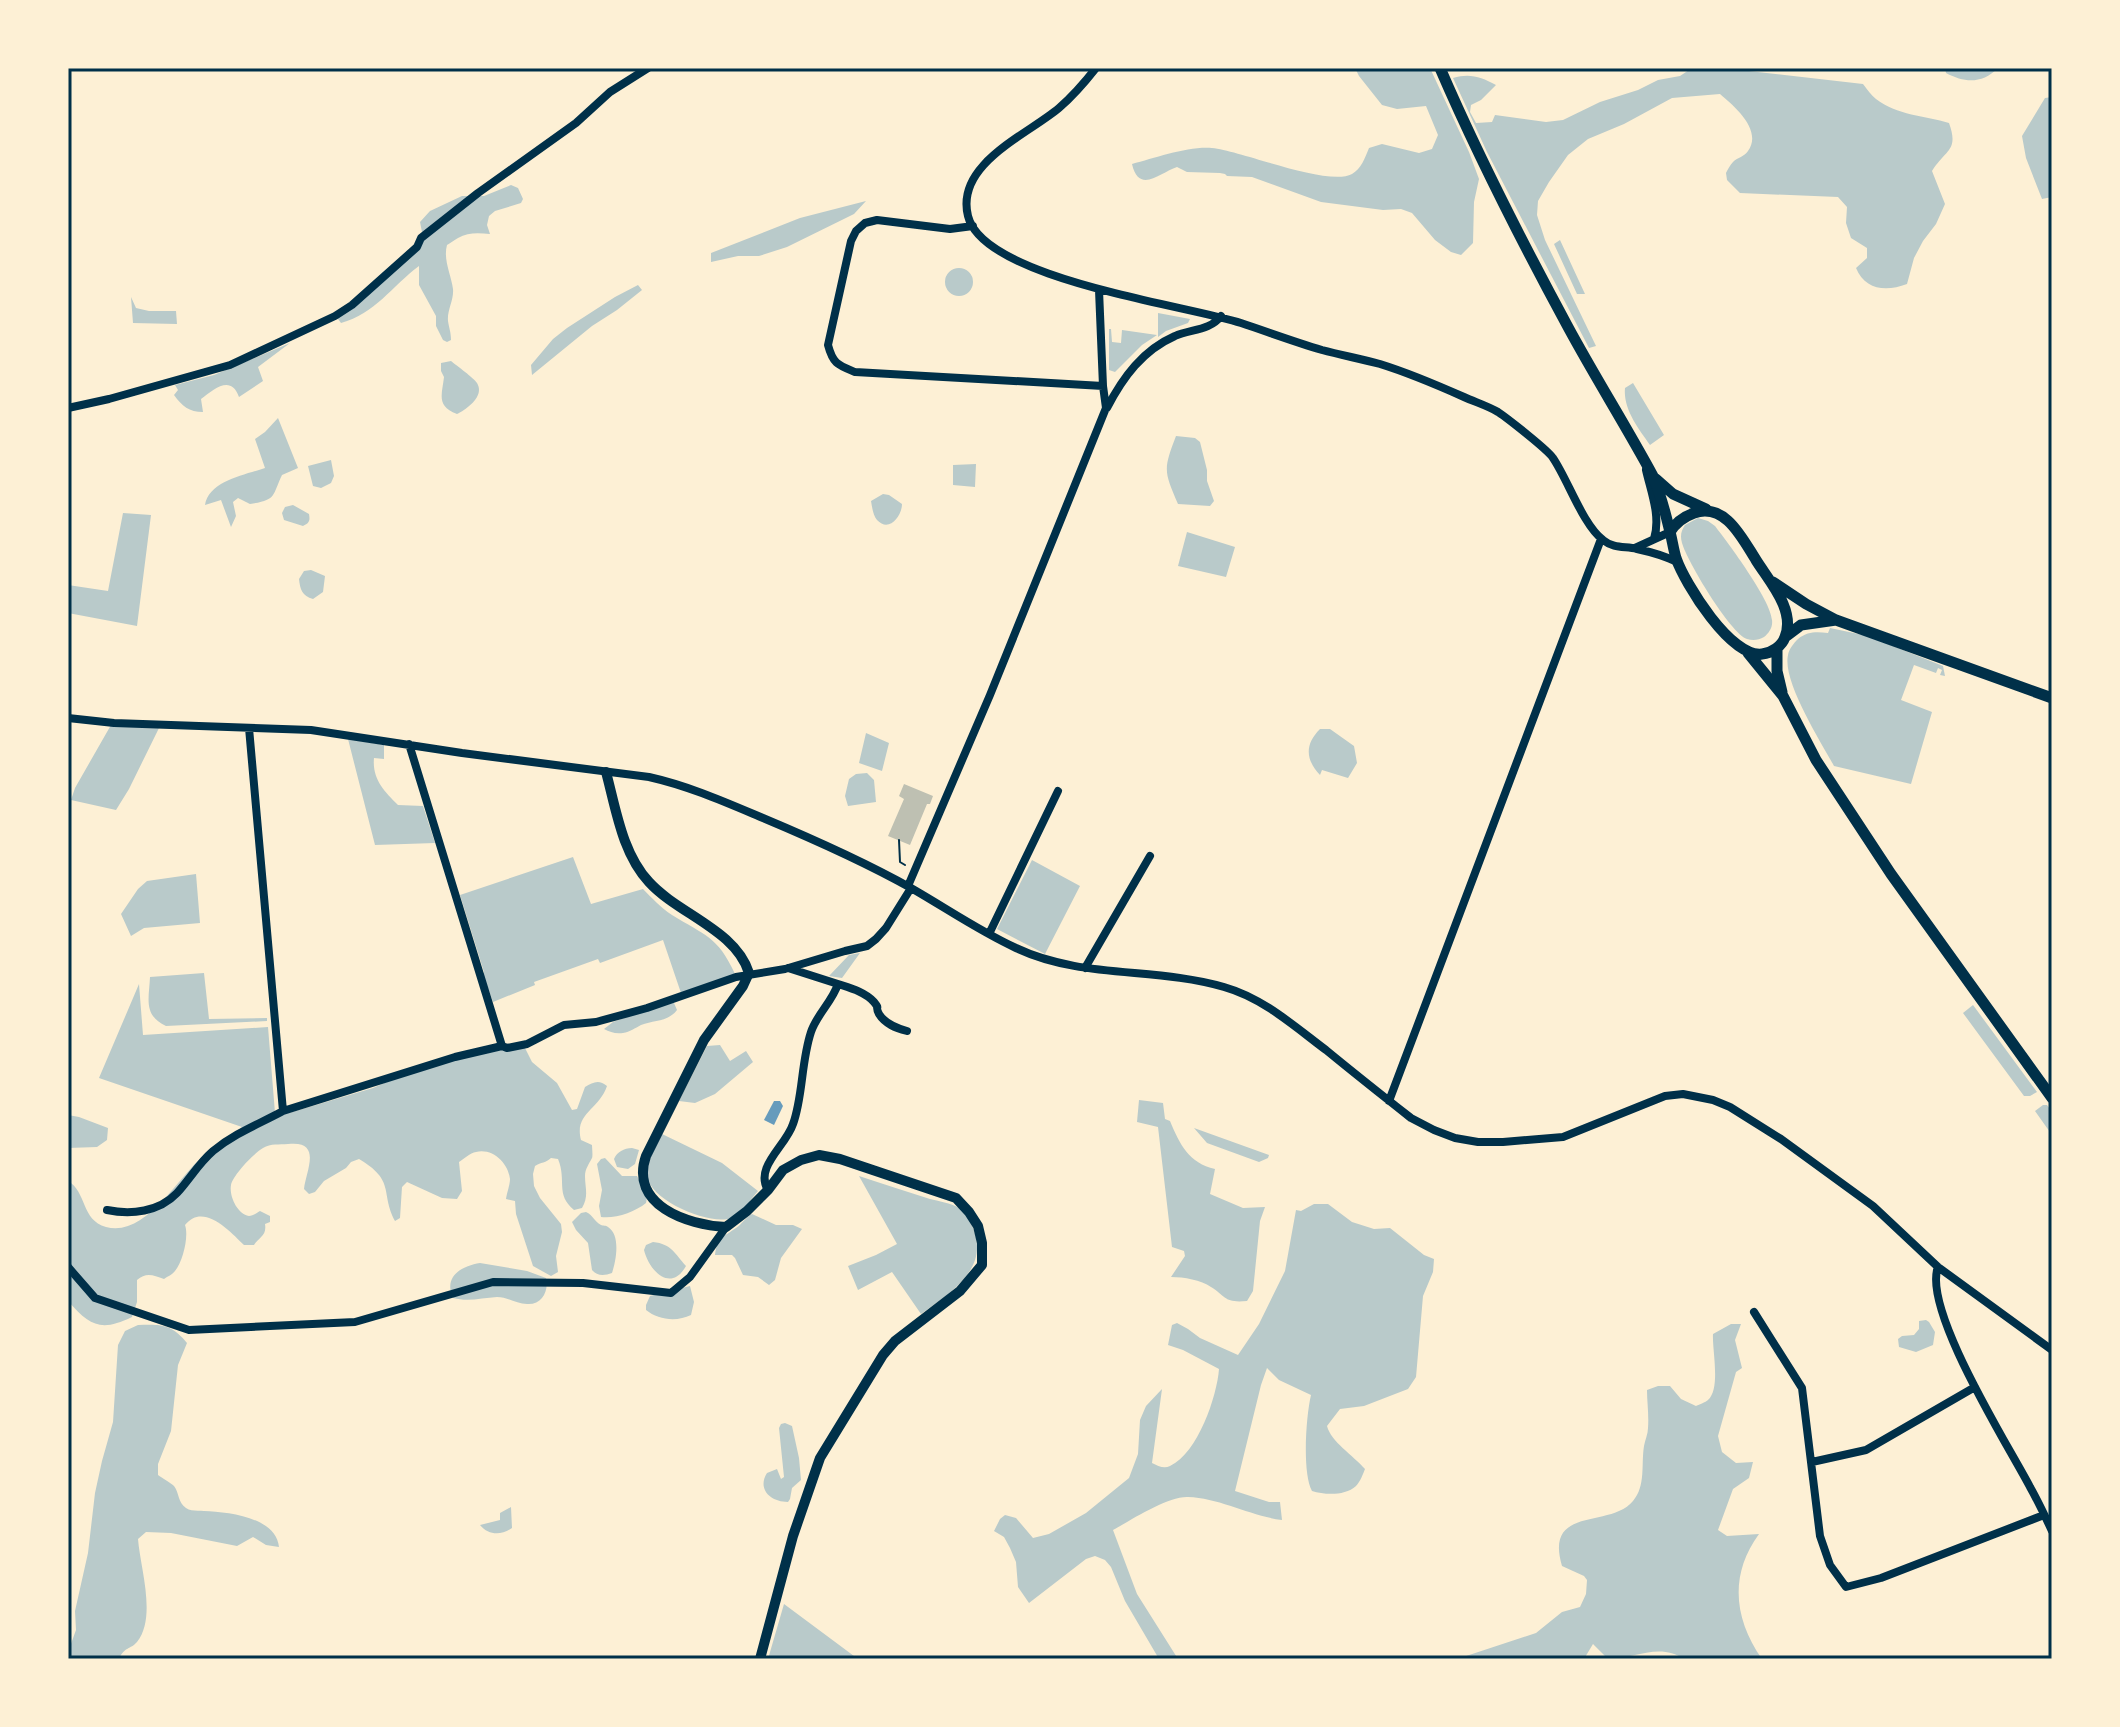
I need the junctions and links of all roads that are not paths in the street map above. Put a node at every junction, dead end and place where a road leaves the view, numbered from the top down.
1 (648, 68) edge
2 (1096, 68) edge
3 (1440, 68) edge
4 (973, 226) junction
5 (1099, 290) junction
6 (1221, 316) junction
7 (1103, 386) junction
8 (68, 408) edge
9 (1106, 408) junction
10 (1642, 457) junction
11 (1653, 476) junction
12 (1716, 512) junction
13 (1670, 532) junction
14 (1601, 539) junction
15 (1654, 539) junction
16 (1634, 548) junction
17 (1677, 562) junction
18 (1768, 579) junction
19 (1836, 620) junction
20 (1785, 637) junction
21 (1777, 649) junction
22 (1748, 653) junction
23 (1783, 696) junction
24 (2052, 698) edge
25 (68, 718) edge
26 (249, 728) junction
27 (409, 744) junction
28 (606, 772) junction
29 (1058, 791) dead end
30 (1150, 856) dead end
31 (909, 887) junction
32 (989, 934) junction
33 (788, 968) junction
34 (1085, 968) junction
35 (749, 973) junction
36 (838, 984) junction
37 (907, 1031) dead end
38 (502, 1046) junction
39 (2052, 1098) edge
40 (1389, 1101) junction
41 (283, 1111) junction
42 (768, 1190) junction
43 (107, 1210) dead end
44 (726, 1227) junction
45 (68, 1267) edge
46 (1938, 1267) junction
47 (1754, 1312) dead end
48 (2052, 1350) edge
49 (1975, 1387) junction
50 (1812, 1462) junction
51 (2044, 1515) junction
52 (2052, 1531) edge
53 (760, 1659) edge

1 - 8 street
2 - 4 street
3 - 10 main road
4 - 5 street
4 - 7 street
5 - 6 street
5 - 7 street
6 - 9 street
6 - 14 street
7 - 9 street
9 - 31 street
10 - 11 main road
10 - 15 street
11 - 12 main road
11 - 13 main road
12 - 13 main road
12 - 18 main road
13 - 15 street
13 - 17 main road
14 - 16 street
14 - 40 street
15 - 16 street
16 - 17 street
17 - 22 main road
18 - 19 main road
18 - 20 main road
19 - 20 main road
19 - 24 main road
20 - 21 main road
21 - 22 main road
21 - 23 main road
22 - 23 main road
23 - 39 main road
25 - 26 street
26 - 27 street
26 - 41 street
27 - 28 street
27 - 38 street
28 - 31 street
28 - 35 street
29 - 32 street
30 - 34 street
31 - 32 street
31 - 33 street
32 - 34 street
33 - 35 street
33 - 36 street
34 - 40 street
35 - 38 street
35 - 44 street
36 - 37 street
36 - 42 street
38 - 41 street
40 - 46 street
41 - 43 street
42 - 44 street
42 - 53 street
44 - 45 street
46 - 48 street
46 - 49 street
47 - 50 street
49 - 50 street
49 - 51 street
50 - 51 street
51 - 52 street

